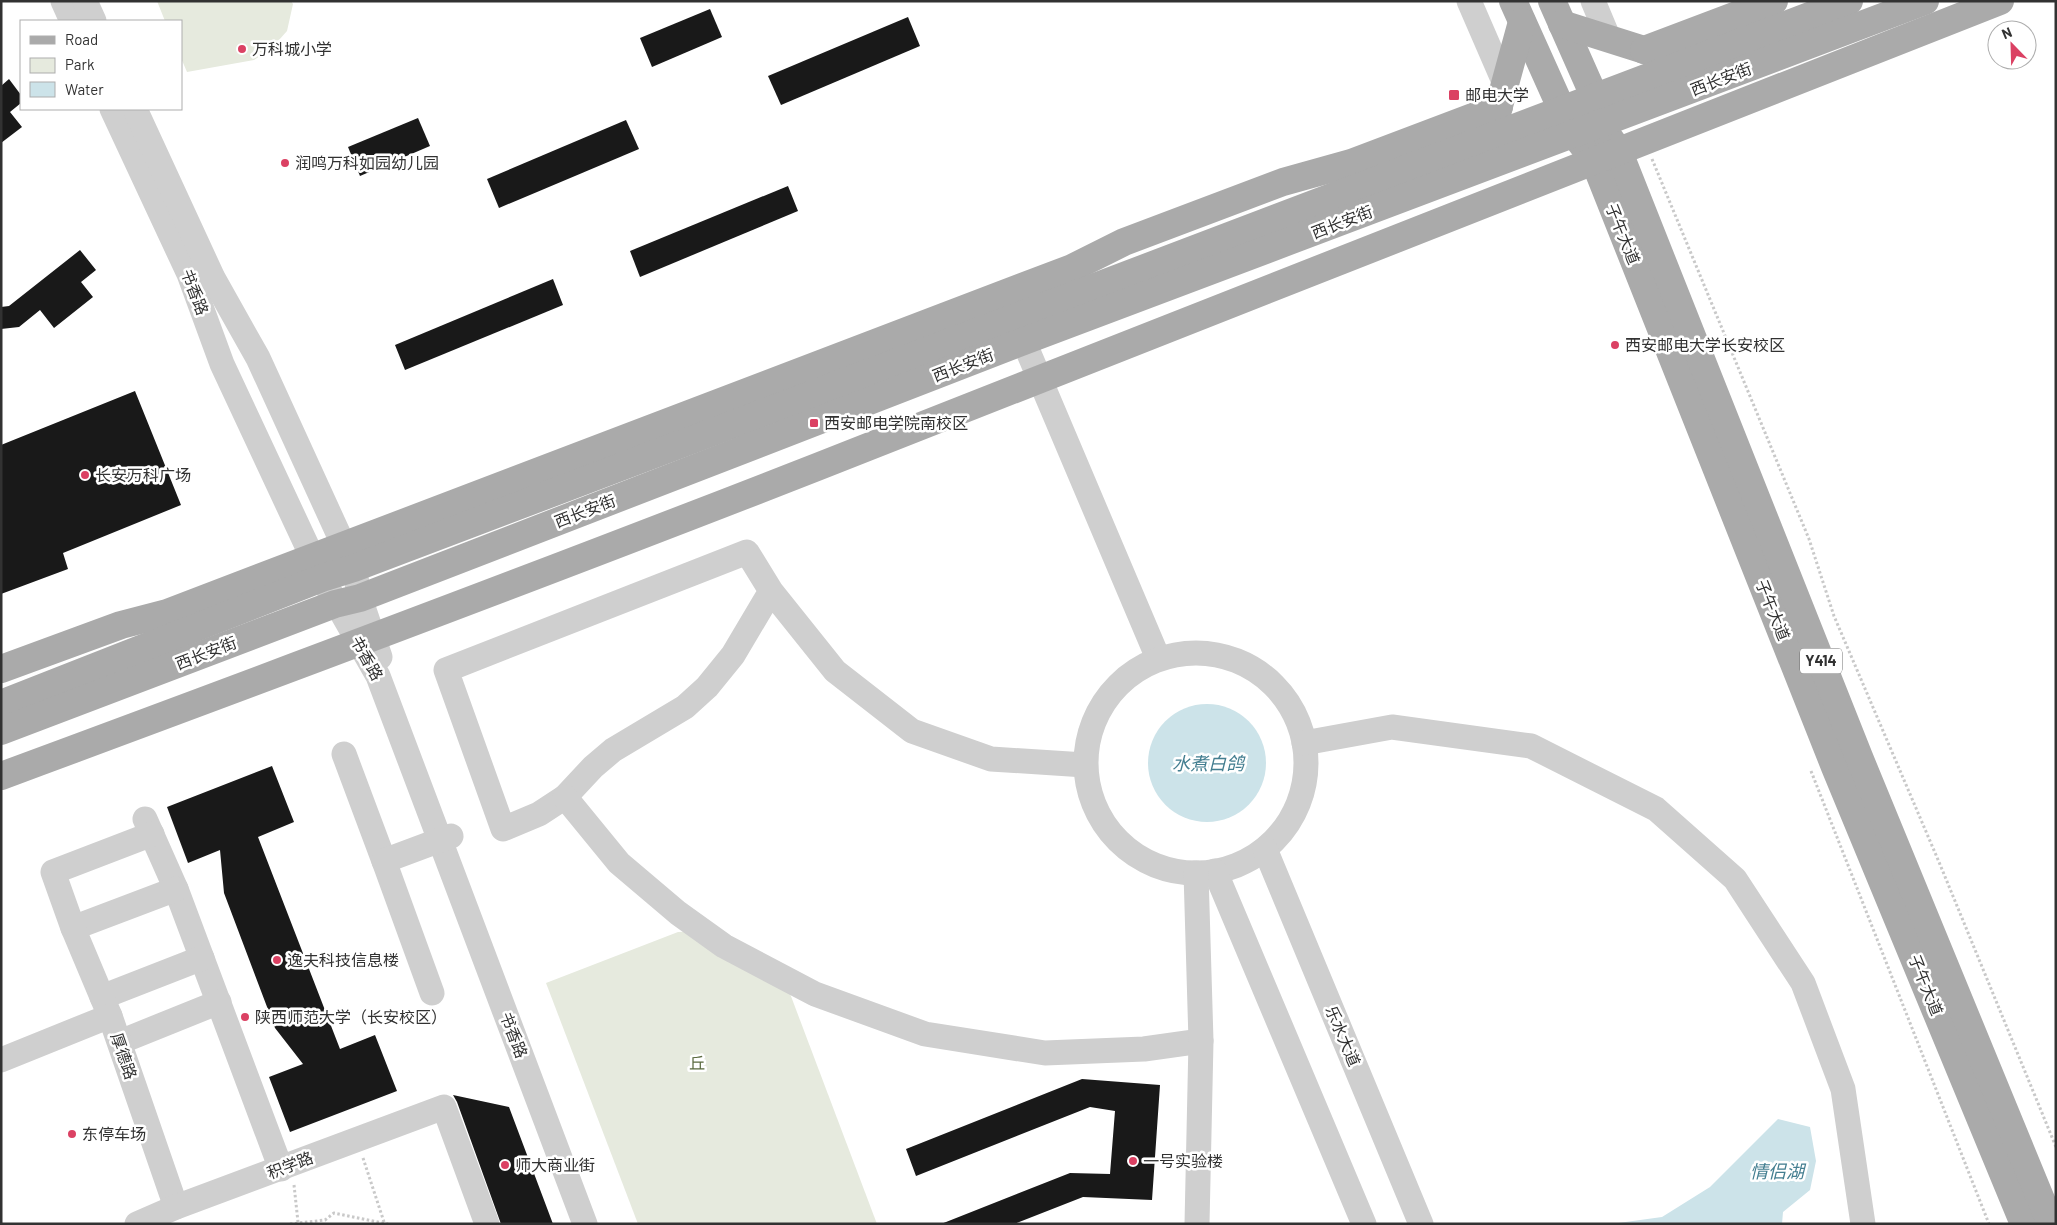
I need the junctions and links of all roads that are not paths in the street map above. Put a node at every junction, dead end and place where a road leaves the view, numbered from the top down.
1 (63, 1) edge
2 (85, 1) edge
3 (1468, 1) edge
4 (1593, 1) edge
5 (1774, 1) edge
6 (1849, 1) edge
7 (1925, 1) edge
8 (2000, 1) edge
9 (1518, 11) edge
10 (1557, 12) edge
11 (72, 20) edge
12 (94, 20) edge
13 (1609, 39) junction
14 (1644, 50) junction
15 (1686, 64) junction
16 (1502, 96) junction
17 (1595, 98) junction
18 (112, 110) edge
19 (135, 110) edge
20 (1562, 110) junction
21 (1600, 125) junction
22 (1575, 134) junction
23 (1491, 137) junction
24 (1606, 155) junction
25 (1019, 330) junction
26 (1040, 379) junction
27 (349, 557) junction
28 (318, 568) junction
29 (771, 592) junction
30 (348, 601) junction
31 (366, 640) junction
32 (1158, 658) junction
33 (1, 669) edge
34 (1, 704) edge
35 (1, 731) edge
36 (1304, 743) junction
37 (344, 754) dead end
38 (1085, 765) junction
39 (1, 776) edge
40 (565, 797) junction
41 (446, 839) junction
42 (1265, 849) junction
43 (384, 861) junction
44 (1206, 872) junction
45 (176, 889) junction
46 (73, 928) junction
47 (202, 958) junction
48 (432, 993) dead end
49 (219, 1002) junction
50 (106, 1006) junction
51 (1201, 1041) junction
52 (120, 1042) junction
53 (1, 1060) edge
54 (284, 1167) junction
55 (176, 1207) junction
56 (136, 1224) edge
57 (487, 1224) edge
58 (585, 1224) edge
59 (599, 1224) edge
60 (1197, 1224) edge
61 (1364, 1224) edge
62 (1421, 1224) edge
63 (1862, 1224) edge
64 (2024, 1224) edge
65 (2051, 1224) edge

1 - 11 street
2 - 12 street
3 - 16 street
4 - 13 street
5 - 14 main road
6 - 15 main road, 西长安街
7 - 21 main road, 西长安街
8 - 24 main road
9 - 16 main road
9 - 20 main road, 子午大道
10 - 13 main road
10 - 17 main road, 子午大道
13 - 14 main road
14 - 15 main road
15 - 17 main road, 西长安街
16 - 23 main road
16 - 27 main road
17 - 20 main road, 西长安街
17 - 21 main road, 子午大道 / Y414
18 - 28 street, 书香路
19 - 27 street, 书香路
20 - 22 main road, 子午大道
20 - 23 main road, 西长安街
21 - 22 main road, 西长安街
21 - 24 main road, 子午大道 / Y414
22 - 24 main road, 子午大道 / Y414
22 - 25 main road, 西长安街
23 - 25 main road, 西长安街
24 - 26 main road
24 - 64 main road, 子午大道 / Y414
24 - 65 main road, 子午大道 / Y414
25 - 26 street
25 - 27 main road, 西长安街
25 - 30 main road, 西长安街
26 - 31 main road
26 - 32 street
27 - 28 main road, 西长安街
27 - 30 street, 书香路
28 - 30 street, 书香路
28 - 33 main road
28 - 34 main road, 西长安街
29 - 38 street
29 - 40 street
29 - 40 street
30 - 31 street, 书香路
30 - 35 main road, 西长安街
31 - 39 main road
31 - 41 street, 书香路
32 - 36 street
32 - 38 street
36 - 42 street
36 - 63 street
37 - 43 street
38 - 44 street
40 - 51 street
41 - 43 street
41 - 58 street, 书香路
41 - 59 street, 书香路
42 - 44 street
42 - 62 street, 乐水大道
43 - 48 street
44 - 51 street
44 - 61 street
45 - 46 street
45 - 46 street
45 - 47 street
46 - 50 street
47 - 49 street
47 - 50 street
49 - 52 street
49 - 54 street
50 - 52 street, 厚德路
50 - 53 street, 厚德路
51 - 60 street
52 - 55 street, 厚德路
54 - 55 street, 积学路
54 - 57 street, 积学路
55 - 56 street, 积学路

